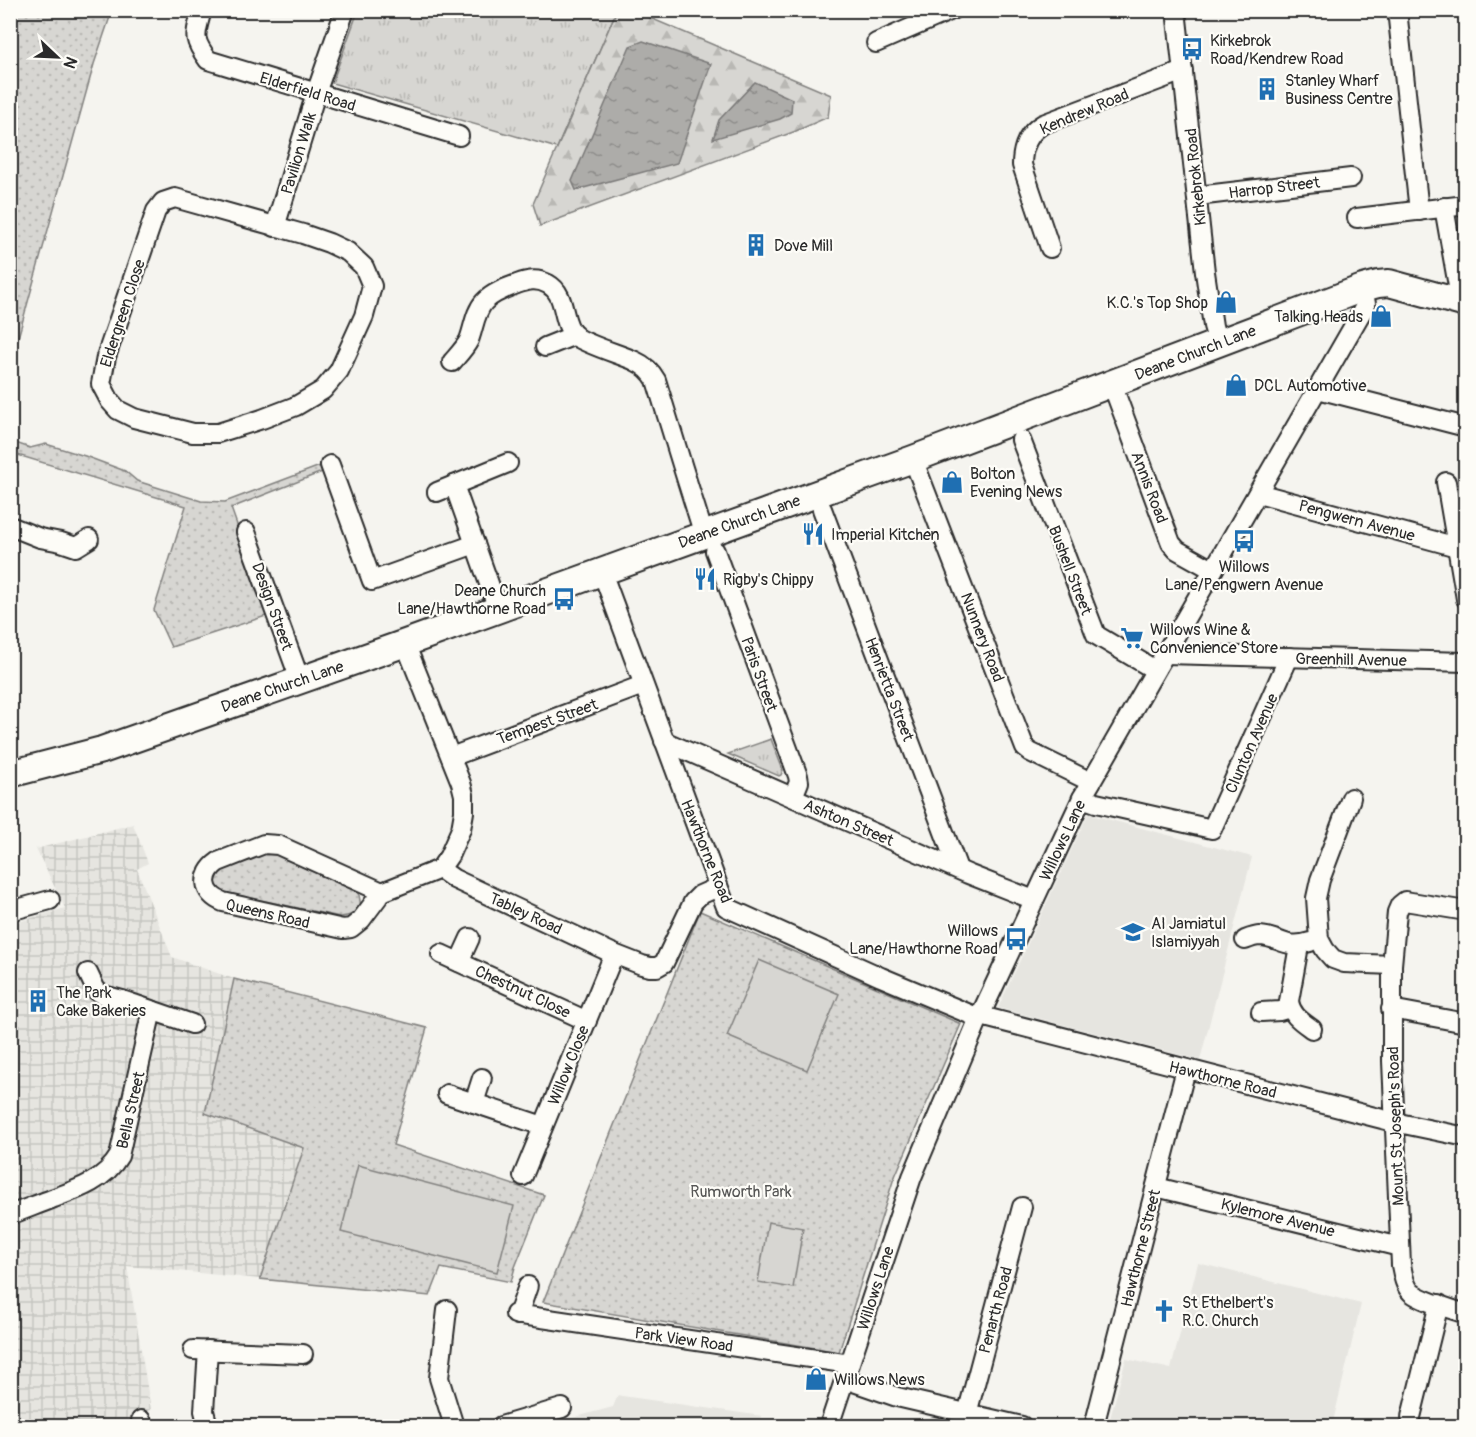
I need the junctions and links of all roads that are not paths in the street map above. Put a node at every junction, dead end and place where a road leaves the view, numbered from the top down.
1 (202, 10) edge
2 (345, 10) edge
3 (952, 10) edge
4 (1176, 10) edge
5 (1397, 10) edge
6 (876, 43) dead end
7 (1183, 71) junction
8 (316, 93) junction
9 (459, 136) dead end
10 (1351, 178) dead end
11 (1197, 196) junction
12 (1466, 205) edge
13 (1444, 207) junction
14 (1419, 211) junction
15 (1357, 218) dead end
16 (275, 227) junction
17 (1050, 248) dead end
18 (1363, 288) junction
19 (1463, 303) edge
20 (575, 335) junction
21 (1218, 343) junction
22 (546, 346) dead end
23 (452, 362) dead end
24 (1112, 384) junction
25 (1318, 389) junction
26 (1466, 427) edge
27 (1021, 440) dead end
28 (914, 459) junction
29 (507, 463) dead end
30 (330, 465) dead end
31 (1446, 482) dead end
32 (1258, 493) junction
33 (822, 509) dead end
34 (10, 526) edge
35 (246, 532) dead end
36 (710, 543) junction
37 (475, 544) junction
38 (1457, 547) junction
39 (81, 549) dead end
40 (1213, 570) junction
41 (602, 572) junction
42 (1466, 598) edge
43 (498, 609) junction
44 (405, 643) junction
45 (1165, 654) junction
46 (1289, 657) junction
47 (1466, 662) edge
48 (1155, 670) junction
49 (300, 680) junction
50 (643, 685) junction
51 (664, 741) junction
52 (451, 757) junction
53 (10, 774) edge
54 (1086, 790) junction
55 (793, 797) junction
56 (1351, 798) dead end
57 (1212, 829) joint
58 (440, 869) junction
59 (958, 869) junction
60 (718, 887) junction
61 (382, 892) junction
62 (50, 900) dead end
63 (1034, 900) junction
64 (10, 911) edge
65 (1466, 911) edge
66 (470, 938) dead end
67 (1319, 939) junction
68 (1245, 940) dead end
69 (1299, 946) junction
70 (441, 954) dead end
71 (614, 954) junction
72 (459, 962) junction
73 (1392, 965) junction
74 (88, 973) dead end
75 (1290, 1008) junction
76 (1391, 1009) junction
77 (152, 1010) junction
78 (1260, 1012) dead end
79 (980, 1017) junction
80 (586, 1021) junction
81 (1466, 1023) edge
82 (192, 1024) dead end
83 (1312, 1029) dead end
84 (1186, 1069) junction
85 (482, 1078) dead end
86 (447, 1094) dead end
87 (474, 1103) junction
88 (1394, 1122) junction
89 (543, 1126) junction
90 (1466, 1137) edge
91 (523, 1176) dead end
92 (1156, 1187) junction
93 (1023, 1207) dead end
94 (10, 1215) edge
95 (1400, 1247) junction
96 (528, 1286) dead end
97 (1439, 1304) junction
98 (447, 1310) dead end
99 (1466, 1314) edge
100 (303, 1354) dead end
101 (847, 1371) junction
102 (562, 1408) dead end
103 (967, 1414) junction
104 (1411, 1417) dead end
105 (208, 1426) edge
106 (454, 1426) edge
107 (501, 1426) edge
108 (829, 1426) edge
109 (1022, 1426) edge
110 (1094, 1426) edge

1 - 8 street, Elderfield Road
2 - 8 street, Pavilion Walk
3 - 6 street
4 - 7 street, Kirkebrok Road
5 - 14 street
7 - 11 street, Kirkebrok Road
7 - 17 street, Kendrew Road
8 - 9 street, Elderfield Road
8 - 16 street, Pavilion Walk
10 - 11 street, Harrop Street
11 - 21 street, Kirkebrok Road
12 - 13 street
13 - 14 street
13 - 19 street
14 - 15 street
16 - 16 street, Eldergreen Close
18 - 19 street, Deane Church Lane
18 - 21 street, Deane Church Lane
18 - 25 street, Willows Lane
20 - 22 street
20 - 23 street
20 - 36 street, Paris Street
21 - 24 street, Deane Church Lane
24 - 28 street, Deane Church Lane
24 - 40 street, Annis Road
25 - 26 street
25 - 32 street, Willows Lane
27 - 48 street, Bushell Street
28 - 36 street, Deane Church Lane
28 - 54 street, Nunnery Road
29 - 37 street
30 - 37 street
31 - 38 street
32 - 38 street, Pengwern Avenue
32 - 40 street, Willows Lane
33 - 59 street, Henrietta Street
34 - 39 street
35 - 49 street, Design Street
36 - 41 street, Deane Church Lane
36 - 55 street, Paris Street
37 - 43 street
38 - 42 street
40 - 45 street, Willows Lane
41 - 43 street, Deane Church Lane
41 - 50 street, Hawthorne Road
43 - 44 street, Deane Church Lane
44 - 49 street, Deane Church Lane
44 - 52 street
45 - 46 street, Greenhill Avenue
45 - 48 street, Willows Lane
46 - 47 street, Greenhill Avenue
46 - 57 street, Clunton Avenue
48 - 54 street, Willows Lane
49 - 53 street, Deane Church Lane
50 - 51 street, Hawthorne Road
50 - 52 street, Tempest Street
51 - 55 street, Ashton Street
51 - 60 street, Hawthorne Road
52 - 58 street
54 - 57 street, Nunnery Road
54 - 63 street, Willows Lane
55 - 59 street, Ashton Street
56 - 67 street
58 - 61 street
58 - 71 street, Tabley Road
59 - 63 street, Ashton Street
60 - 71 street, Tabley Road
60 - 79 street, Hawthorne Road
61 - 61 street, Queens Road
62 - 64 street
63 - 79 street, Willows Lane
65 - 73 street, Mount St Joseph's Road
66 - 72 street, Chestnut Close
67 - 69 street
67 - 73 street
68 - 69 street
69 - 75 street
70 - 72 street, Chestnut Close
71 - 80 street, Willow Close
72 - 80 street, Chestnut Close
73 - 76 street, Mount St Joseph's Road
74 - 77 street
75 - 78 street
75 - 83 street
76 - 81 street
76 - 88 street, Mount St Joseph's Road
77 - 82 street
77 - 94 street, Bella Street
79 - 84 street, Hawthorne Road
79 - 101 street, Willows Lane
80 - 89 street, Willow Close
84 - 88 street, Hawthorne Road
84 - 92 street, Hawthorne Street
85 - 87 street
86 - 87 street
87 - 89 street
88 - 90 street, Hawthorne Road
88 - 95 street, Mount St Joseph's Road
89 - 91 street, Willow Close
92 - 95 street, Kylemore Avenue
92 - 110 street, Hawthorne Street
93 - 103 street, Penarth Road
95 - 97 street, Mount St Joseph's Road
96 - 101 street, Park View Road
97 - 99 street, Mount St Joseph's Road
97 - 104 street
98 - 106 street
100 - 105 street
101 - 103 street, Park View Road
101 - 108 street, Willows Lane
102 - 107 street
103 - 109 street, Park View Road

